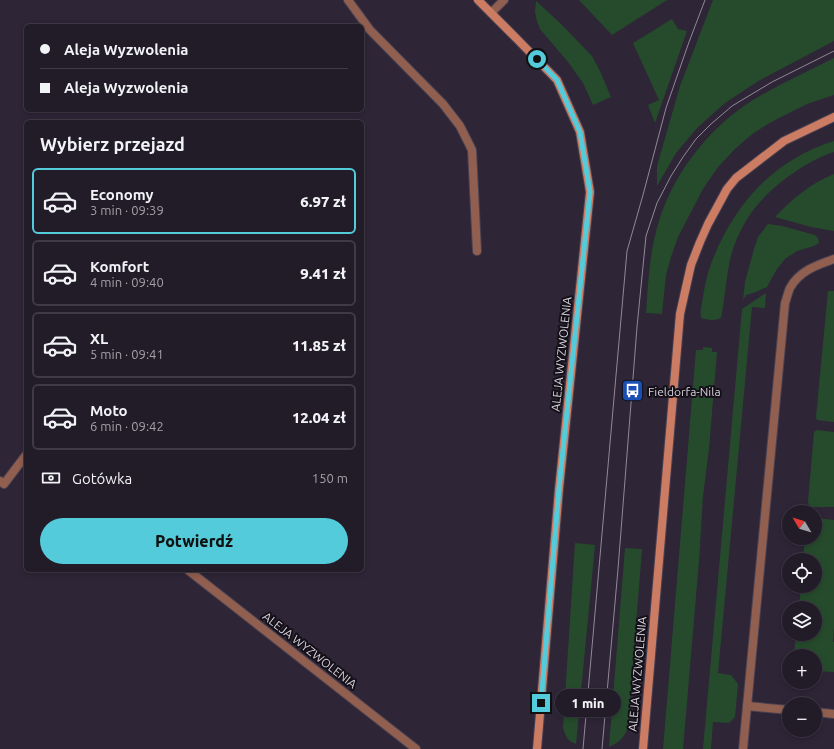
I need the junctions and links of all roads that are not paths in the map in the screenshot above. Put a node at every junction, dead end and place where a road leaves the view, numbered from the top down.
1 (348, 0) edge
2 (478, 0) edge
3 (504, 0) edge
4 (491, 13) junction
5 (834, 117) edge
6 (477, 251) dead end
7 (834, 259) edge
8 (24, 458) edge
9 (0, 481) edge
10 (191, 572) edge
11 (747, 706) junction
12 (782, 709) edge
13 (822, 713) edge
14 (834, 714) edge
15 (416, 749) edge
16 (537, 749) edge
17 (643, 749) edge
18 (743, 749) edge

1 - 6 street
2 - 4 main road, ALEJA WYZWOLENIA
3 - 4 street
4 - 16 main road, ALEJA WYZWOLENIA
5 - 17 main road, ALEJA WYZWOLENIA
7 - 11 street
8 - 9 street
10 - 15 street, ALEJA WYZWOLENIA
11 - 12 street
11 - 18 street
13 - 14 street

